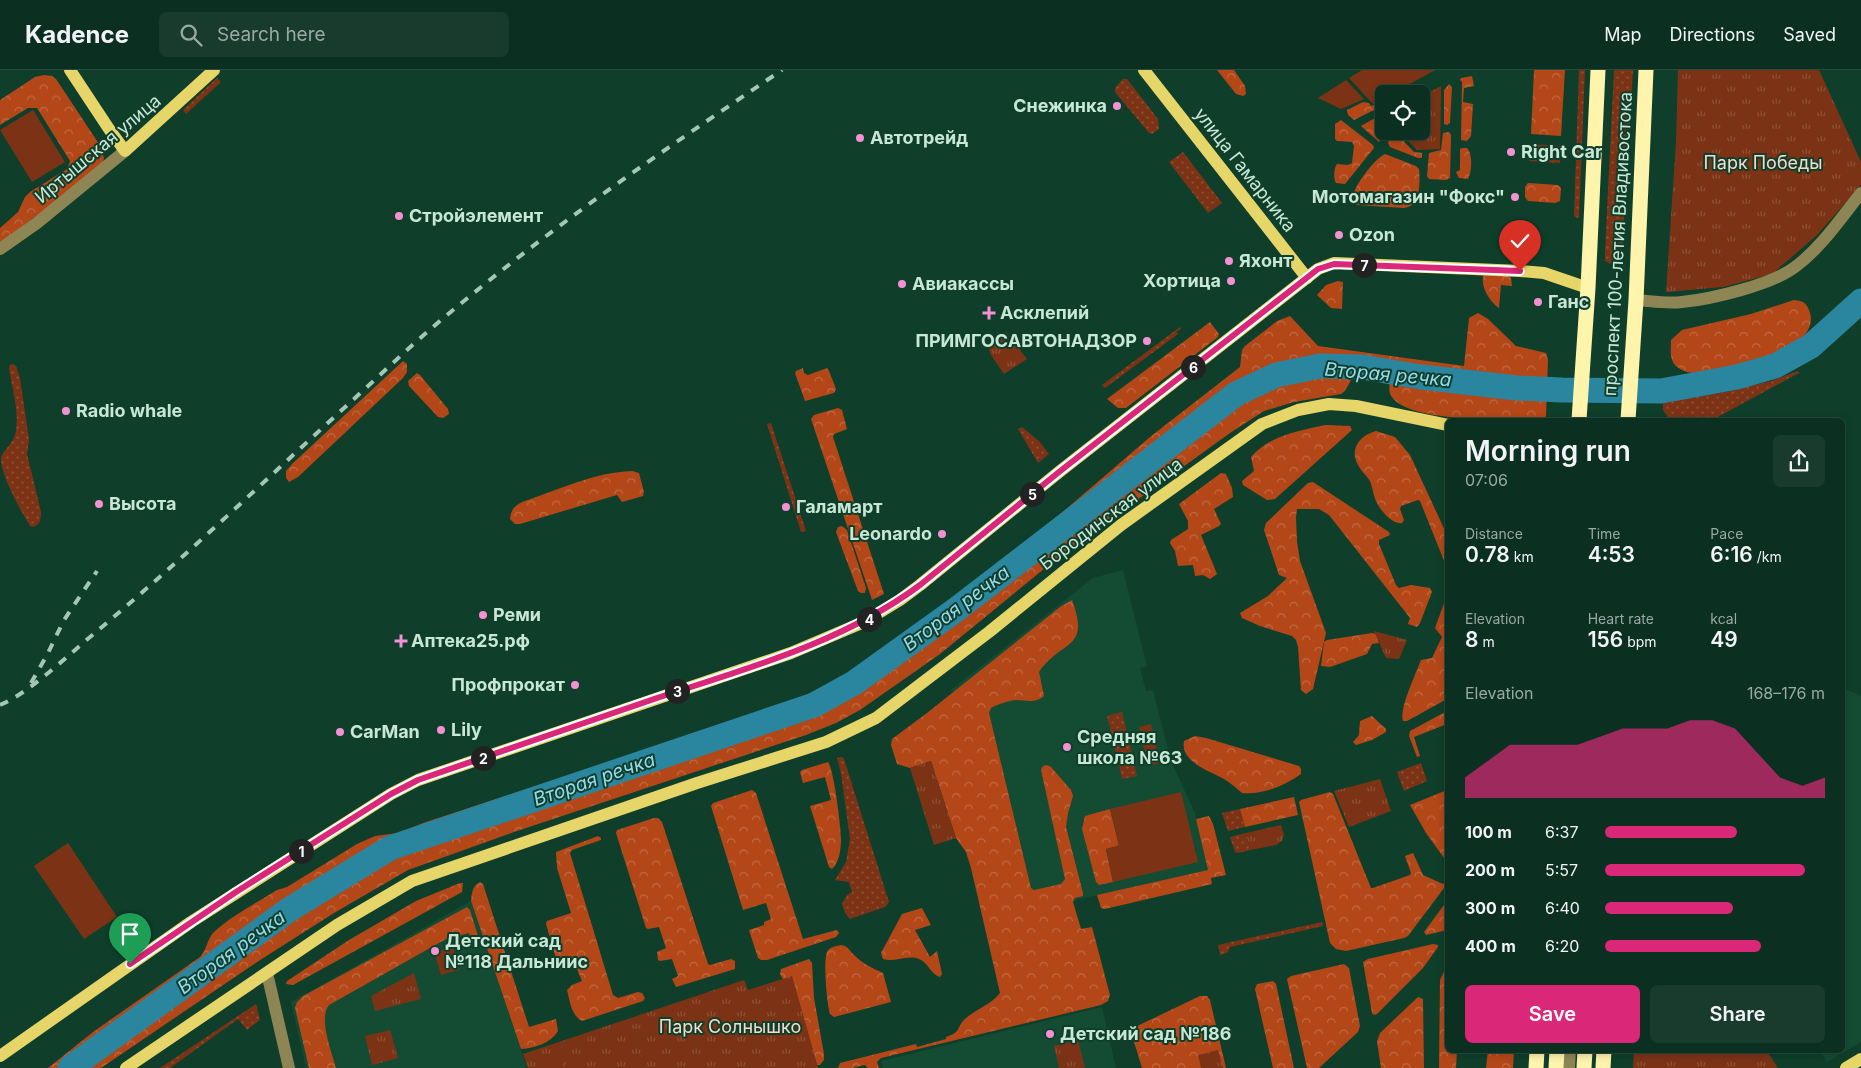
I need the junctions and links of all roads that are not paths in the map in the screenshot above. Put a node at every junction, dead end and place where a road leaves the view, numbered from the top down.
1 (70, 70) edge
2 (214, 70) edge
3 (1144, 70) edge
4 (1598, 70) edge
5 (1646, 70) edge
6 (125, 151) junction
7 (1861, 193) edge
8 (0, 249) edge
9 (1307, 278) junction
10 (1588, 288) junction
11 (1636, 300) junction
12 (1579, 418) edge
13 (1628, 418) edge
14 (1445, 424) edge
15 (267, 973) junction
16 (1537, 1053) edge
17 (1557, 1053) edge
18 (1570, 1053) edge
19 (1584, 1053) edge
20 (0, 1056) edge
21 (126, 1068) edge
22 (289, 1068) edge
23 (1536, 1068) edge
24 (1556, 1068) edge
25 (1569, 1068) edge
26 (1584, 1068) edge

1 - 6 main road
2 - 6 main road, Иртышская улица
3 - 9 main road, улица Гамарника
4 - 10 highway, проспект 100-летия Владивостока
5 - 11 highway, проспект 100-летия Владивостока
6 - 8 street, Иртышская улица
7 - 11 street
9 - 10 main road
9 - 20 main road
10 - 12 highway, проспект 100-летия Владивостока
11 - 13 highway, проспект 100-летия Владивостока
14 - 15 main road, Бородинская улица
15 - 21 main road, Бородинская улица
15 - 22 street
16 - 23 highway
17 - 24 highway
18 - 25 street
19 - 26 highway

